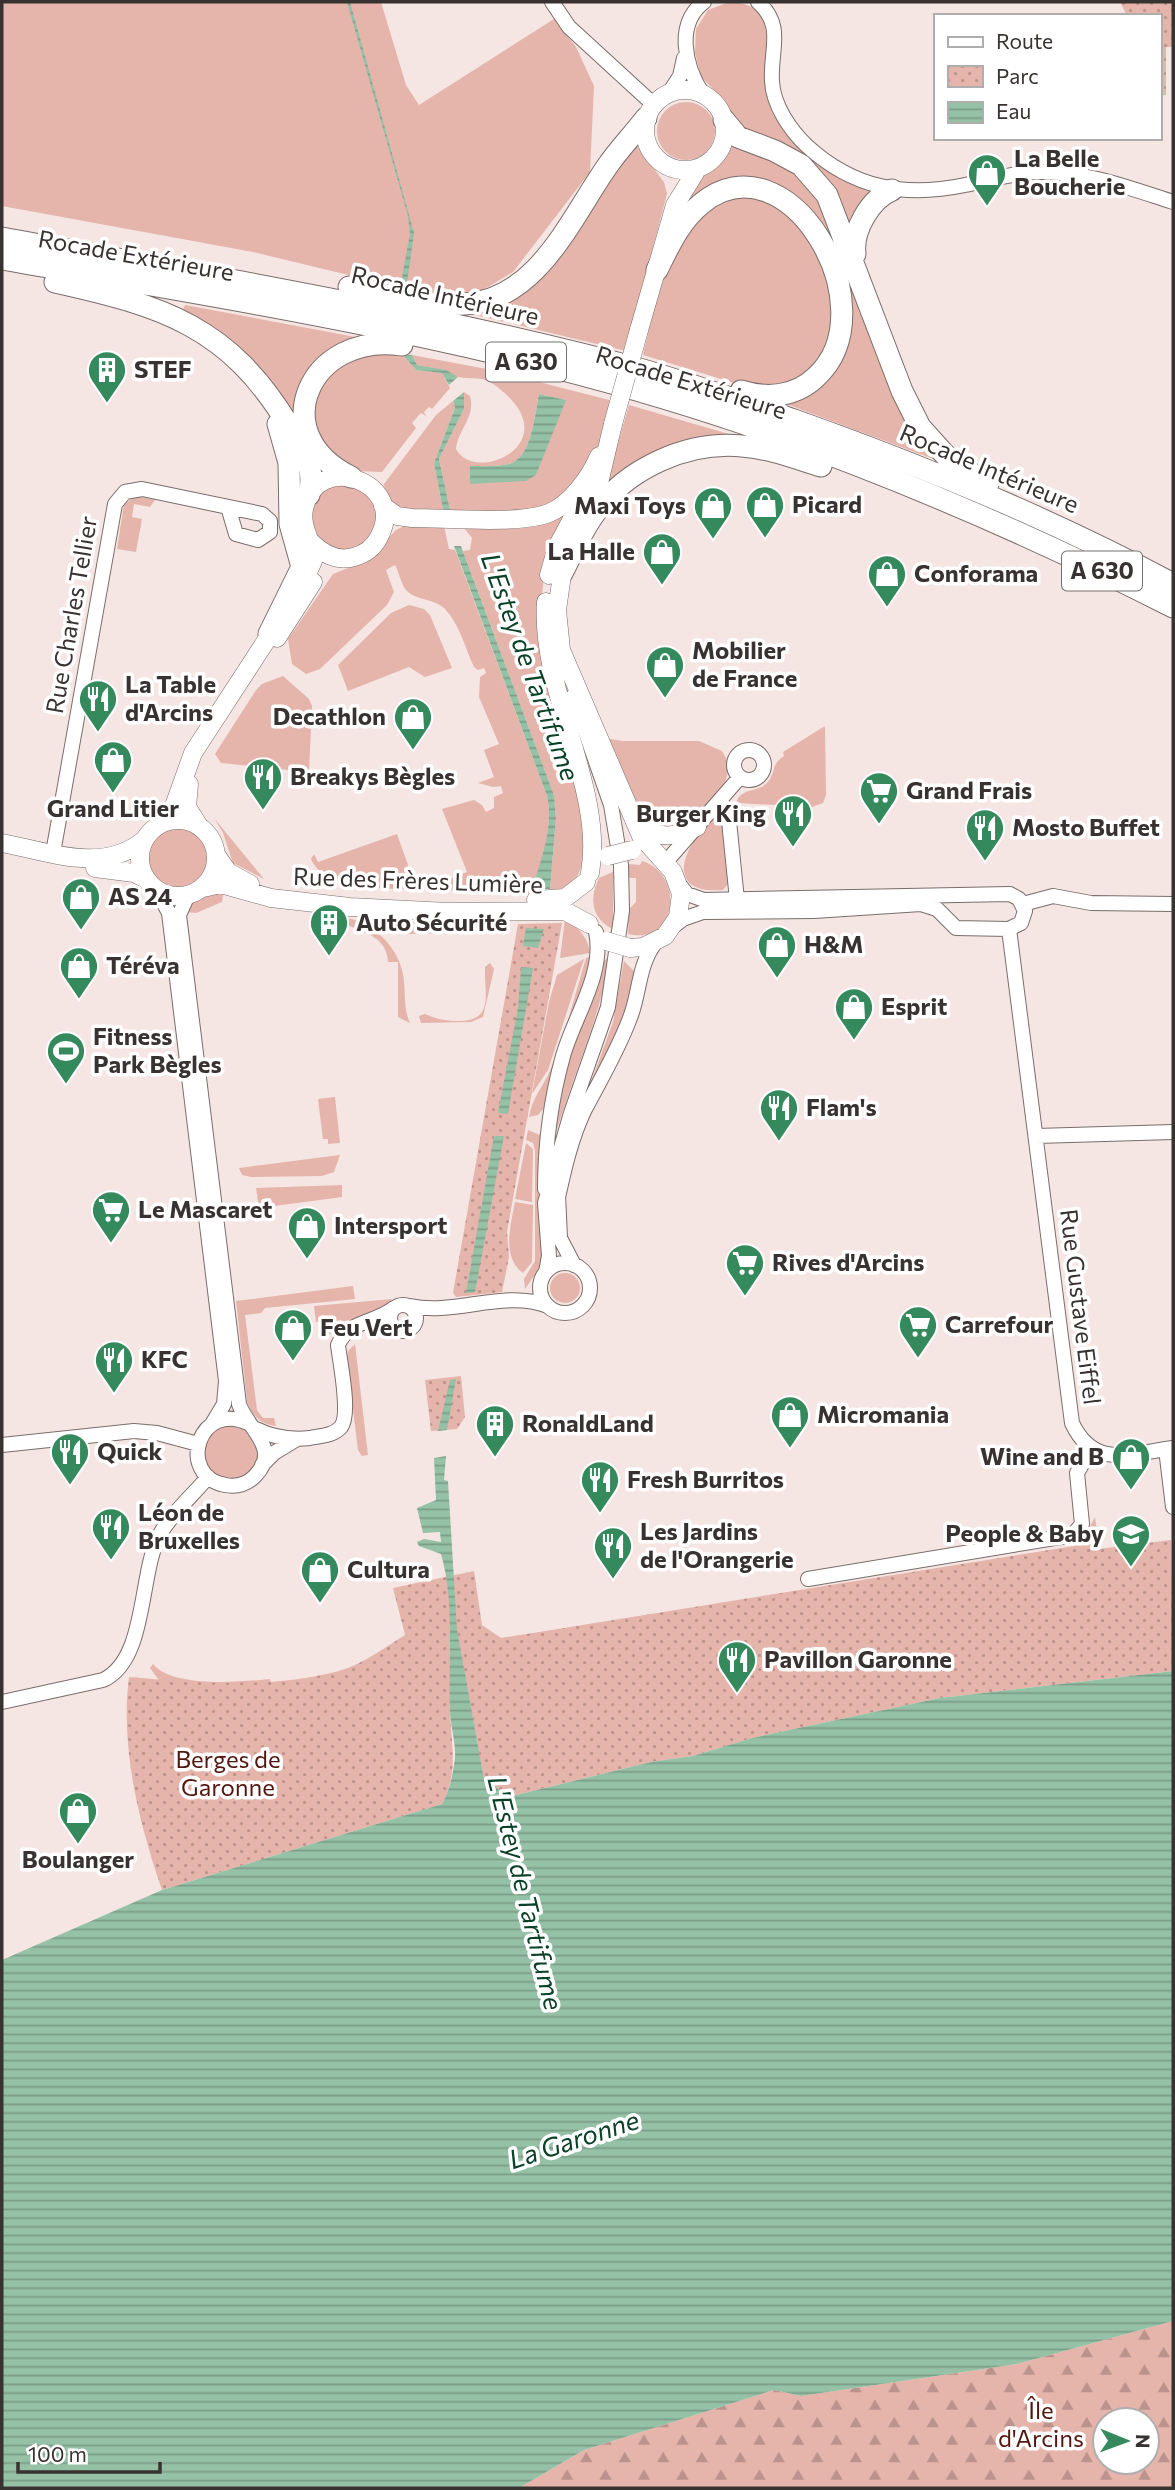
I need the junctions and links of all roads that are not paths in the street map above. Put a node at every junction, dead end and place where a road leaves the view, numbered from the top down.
1 (552, 2) edge
2 (704, 2) edge
3 (758, 2) edge
4 (686, 50) junction
5 (669, 93) junction
6 (702, 93) junction
7 (650, 111) junction
8 (724, 120) junction
9 (662, 163) junction
10 (698, 168) junction
11 (892, 190) junction
12 (1173, 202) edge
13 (675, 205) junction
14 (8, 239) edge
15 (2, 258) edge
16 (856, 266) junction
17 (657, 270) junction
18 (2, 271) edge
19 (475, 328) junction
20 (250, 373) junction
21 (694, 408) junction
22 (613, 424) junction
23 (600, 468) junction
24 (351, 477) junction
25 (309, 495) junction
26 (383, 506) junction
27 (228, 507) dead end
28 (1033, 526) junction
29 (311, 542) junction
30 (342, 558) junction
31 (561, 575) junction
32 (1173, 584) edge
33 (1173, 607) edge
34 (269, 634) junction
35 (556, 652) junction
36 (607, 761) junction
37 (740, 777) dead end
38 (720, 802) junction
39 (159, 824) junction
40 (200, 826) junction
41 (697, 827) junction
42 (144, 840) junction
43 (2, 843) edge
44 (2, 851) edge
45 (53, 853) junction
46 (216, 856) junction
47 (661, 860) junction
48 (588, 877) junction
49 (678, 882) junction
50 (151, 884) junction
51 (195, 892) junction
52 (957, 896) junction
53 (737, 900) junction
54 (1023, 904) junction
55 (1173, 904) edge
56 (947, 918) junction
57 (673, 927) junction
58 (1009, 929) junction
59 (597, 932) junction
60 (656, 942) junction
61 (1173, 1132) edge
62 (1036, 1136) junction
63 (551, 1203) junction
64 (575, 1265) junction
65 (544, 1275) junction
66 (524, 1298) junction
67 (410, 1306) junction
68 (467, 1306) junction
69 (548, 1306) junction
70 (394, 1308) junction
71 (415, 1323) junction
72 (395, 1328) junction
73 (340, 1366) junction
74 (212, 1424) junction
75 (253, 1426) junction
76 (297, 1439) junction
77 (198, 1444) junction
78 (2, 1445) edge
79 (1091, 1449) junction
80 (1170, 1449) edge
81 (262, 1465) junction
82 (208, 1477) junction
83 (1173, 1507) edge
84 (808, 1579) dead end
85 (2, 1702) edge

1 - 7 street
2 - 4 street
3 - 11 street
4 - 5 street
4 - 6 street
5 - 6 main road
5 - 7 main road
6 - 8 main road
7 - 9 main road
7 - 14 highway
8 - 10 main road
8 - 16 highway
9 - 10 main road
9 - 13 main road
10 - 13 main road
11 - 12 street
11 - 16 highway
13 - 17 main road
14 - 19 highway, Rocade Intérieure / A 630
15 - 21 highway, Rocade Extérieure / A 630
16 - 28 highway
17 - 19 highway
17 - 22 main road, bridge
18 - 20 highway
19 - 28 highway, Rocade Intérieure / A 630
20 - 25 highway
20 - 34 highway
21 - 24 highway
21 - 28 highway, Rocade Extérieure / A 630
22 - 23 main road
22 - 26 main road
23 - 31 main road
23 - 35 main road
24 - 25 main road
24 - 26 main road
25 - 29 main road
26 - 30 main road
27 - 45 street, Rue Charles Tellier
28 - 31 highway
28 - 32 highway, Rocade Intérieure / A 630
28 - 33 highway, Rocade Extérieure / A 630
29 - 30 main road
29 - 34 main road
30 - 40 main road
31 - 35 main road
34 - 39 main road
35 - 36 main road
35 - 48 main road
35 - 63 street
36 - 41 main road
36 - 47 main road
37 - 38 street
38 - 41 street
38 - 53 street
39 - 40 main road
39 - 42 main road
40 - 46 main road
41 - 47 street
42 - 45 main road
42 - 50 main road
43 - 45 main road
44 - 50 main road
46 - 48 main road, Rue des Frères Lumière
46 - 51 main road
47 - 48 main road, bridge
47 - 49 main road
48 - 59 main road
49 - 53 street
49 - 57 main road
50 - 51 main road
50 - 74 street
51 - 59 main road, Rue des Frères Lumière
51 - 75 street
52 - 53 street
52 - 54 street
52 - 56 street
54 - 55 street
54 - 58 street
56 - 57 street
56 - 58 street
57 - 60 main road
58 - 62 street, Rue Gustave Eiffel
59 - 60 main road, bridge
59 - 63 street
60 - 63 street
61 - 62 street
62 - 79 street, Rue Gustave Eiffel
63 - 64 street
63 - 65 street
64 - 65 street
64 - 69 street
65 - 66 street
65 - 69 street
66 - 68 street
66 - 69 street
67 - 68 street
67 - 70 street
67 - 71 street
68 - 71 street
70 - 72 street
70 - 73 street
71 - 72 street
72 - 73 street
73 - 76 street
74 - 75 street
74 - 77 street
75 - 76 street
75 - 81 street
76 - 81 street
77 - 78 street
77 - 82 street
79 - 80 street
79 - 84 street
80 - 83 street
81 - 82 street
82 - 85 street

